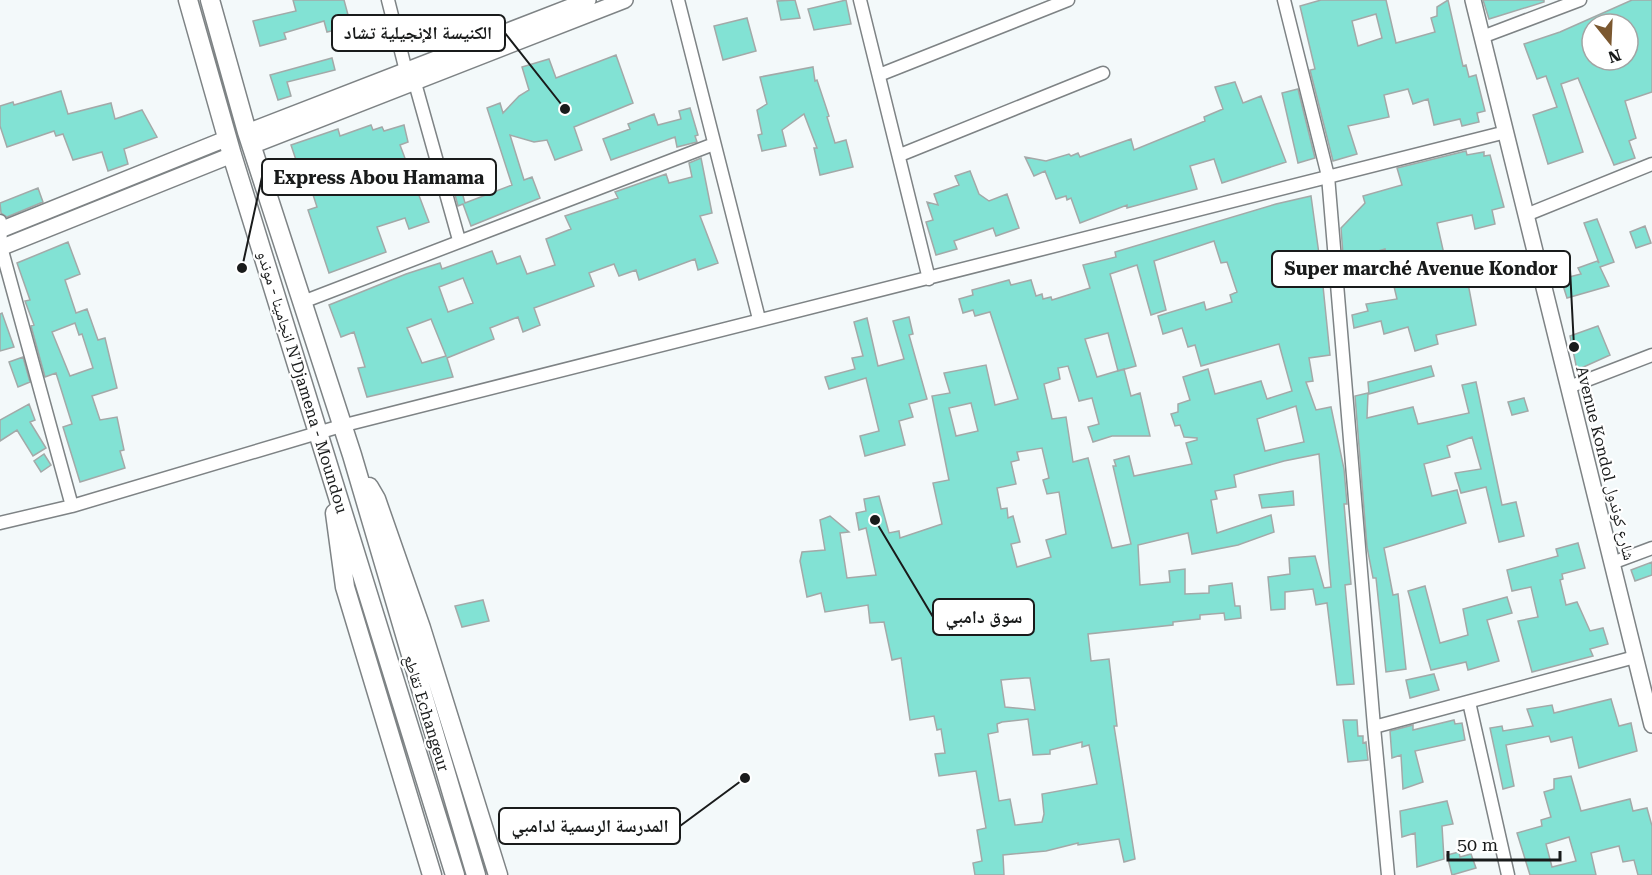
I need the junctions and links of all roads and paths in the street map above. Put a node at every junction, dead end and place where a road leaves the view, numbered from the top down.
1 (188, 0) edge
2 (210, 0) edge
3 (388, 0) edge
4 (588, 0) edge
5 (625, 0) edge
6 (678, 0) edge
7 (860, 0) edge
8 (1068, 0) edge
9 (1284, 0) edge
10 (1473, 0) edge
11 (1580, 0) edge
12 (1482, 37) junction
13 (1103, 73) dead end
14 (879, 75) junction
15 (410, 77) junction
16 (1506, 132) junction
17 (249, 139) junction
18 (714, 144) junction
19 (230, 147) junction
20 (900, 154) junction
21 (1652, 164) edge
22 (1328, 176) junction
23 (1526, 215) junction
24 (1, 227) edge
25 (459, 240) junction
26 (1, 248) edge
27 (929, 279) junction
28 (300, 303) junction
29 (759, 319) junction
30 (1652, 355) edge
31 (1569, 387) junction
32 (341, 426) junction
33 (318, 434) junction
34 (352, 455) junction
35 (332, 478) junction
36 (72, 506) junction
37 (0, 523) edge
38 (1652, 548) edge
39 (1612, 563) junction
40 (1635, 657) junction
41 (1469, 702) junction
42 (1652, 725) edge
43 (1374, 727) junction
44 (432, 875) edge
45 (455, 875) edge
46 (476, 875) edge
47 (498, 875) edge
48 (1389, 875) edge
49 (1508, 875) edge

1 - 19 main road, انجامينا - موندو N'Djamena - Moundou
2 - 17 main road
3 - 15 street
4 - 15 street
5 - 15 street
6 - 18 street
7 - 14 street
8 - 14 street
9 - 22 street
10 - 12 street, Avenue Kondol شارع كوندول
11 - 12 street
12 - 16 street, Avenue Kondol شارع كوندول
13 - 20 street
14 - 20 street
15 - 17 street
15 - 25 street
16 - 22 street
16 - 23 street, Avenue Kondol شارع كوندول
17 - 28 main road
18 - 25 street
18 - 29 street
19 - 24 street
19 - 26 street
19 - 33 main road, انجامينا - موندو N'Djamena - Moundou
20 - 27 street
21 - 23 street
22 - 27 street
22 - 43 street
23 - 31 street, Avenue Kondol شارع كوندول
24 - 26 street
25 - 28 street
26 - 36 street
27 - 29 street
28 - 32 main road
29 - 32 street
30 - 31 street
31 - 39 street, Avenue Kondol شارع كوندول
32 - 33 street
32 - 34 main road
33 - 35 main road, انجامينا - موندو N'Djamena - Moundou
33 - 36 street
34 - 46 main road, تقاطع Echangeur
34 - 47 main road
35 - 44 main road
35 - 45 main road, انجامينا - موندو N'Djamena - Moundou
36 - 37 street
38 - 39 street
39 - 40 street, Avenue Kondol شارع كوندول
40 - 41 street
40 - 42 street, Avenue Kondol شارع كوندول
41 - 43 street
41 - 49 street
43 - 48 street

